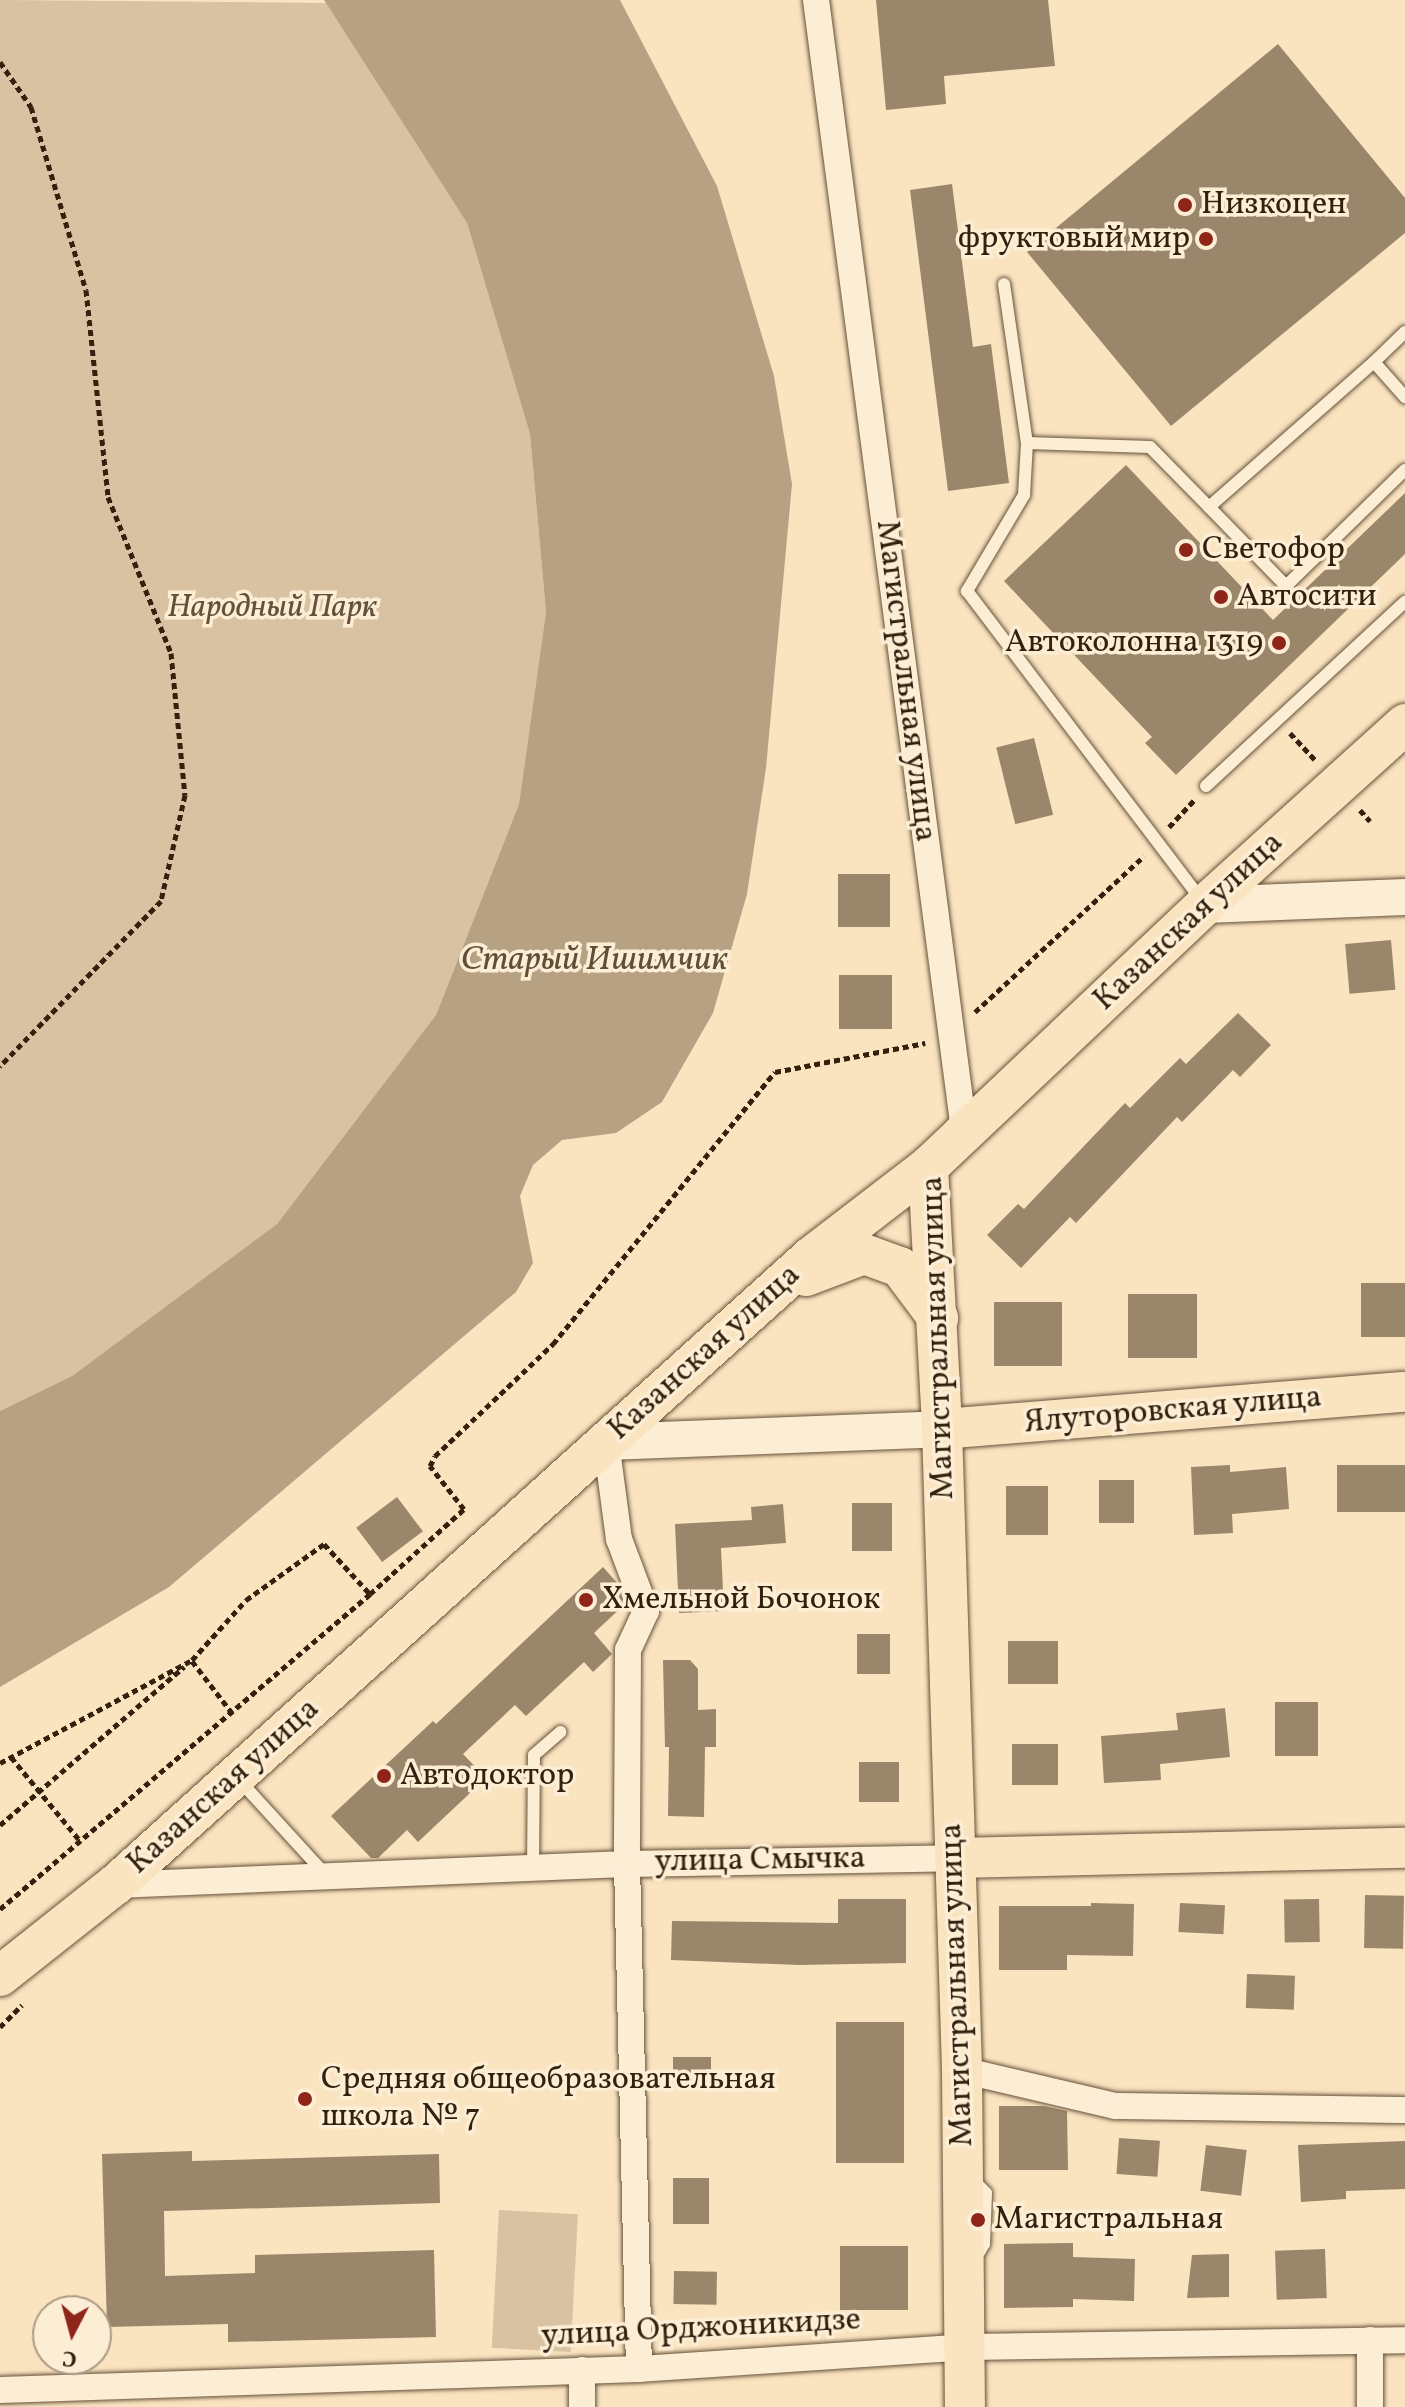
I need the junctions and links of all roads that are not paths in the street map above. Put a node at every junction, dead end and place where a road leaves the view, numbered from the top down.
1 (816, 0) edge
2 (1004, 284) dead end
3 (1405, 332) edge
4 (1374, 362) junction
5 (1405, 397) edge
6 (1027, 443) junction
7 (1405, 470) edge
8 (1209, 507) junction
9 (1405, 602) edge
10 (1405, 724) edge
11 (1206, 786) road end
12 (1405, 897) edge
13 (1205, 905) junction
14 (928, 1167) junction
15 (777, 1287) junction
16 (938, 1318) junction
17 (1405, 1392) edge
18 (942, 1429) junction
19 (606, 1442) junction
20 (560, 1732) dead end
21 (235, 1776) junction
22 (1405, 1848) edge
23 (955, 1858) junction
24 (627, 1864) junction
25 (533, 1868) junction
26 (327, 1876) junction
27 (115, 1885) junction
28 (0, 1976) edge
29 (962, 2070) junction
30 (1405, 2110) edge
31 (1370, 2340) junction
32 (1405, 2340) edge
33 (967, 2347) junction
34 (639, 2369) junction
35 (582, 2370) junction
36 (0, 2390) edge
37 (164, 2397) edge
38 (582, 2407) edge
39 (965, 2407) edge
40 (1370, 2407) edge

1 - 14 street, Магистральная улица
2 - 6 lane
3 - 4 lane
4 - 5 lane
4 - 8 lane
6 - 8 lane
6 - 13 lane
7 - 8 lane
9 - 11 lane
10 - 13 main road, Казанская улица
12 - 13 street
13 - 14 main road, Казанская улица
14 - 15 main road, Казанская улица
14 - 16 main road, Магистральная улица
15 - 16 main road
15 - 19 main road, Казанская улица
16 - 18 main road, Магистральная улица
17 - 18 main road, Ялуторовская улица
18 - 19 street
18 - 23 main road, Магистральная улица
19 - 21 main road, Казанская улица
19 - 24 street
20 - 25 lane
21 - 26 lane
21 - 27 main road, Казанская улица
22 - 23 main road, улица Смычка
23 - 24 street, улица Смычка
23 - 29 main road, Магистральная улица
24 - 25 street, улица Смычка
24 - 34 street
25 - 26 street, улица Смычка
26 - 27 street, улица Смычка
27 - 28 main road, Казанская улица
29 - 30 street
29 - 33 main road, Магистральная улица
31 - 32 street, улица Орджоникидзе
31 - 33 street, улица Орджоникидзе
31 - 40 street
33 - 34 street, улица Орджоникидзе
33 - 39 main road, Магистральная улица
34 - 35 street, улица Орджоникидзе
35 - 37 street, улица Орджоникидзе
35 - 38 street
36 - 37 street, улица Орджоникидзе

